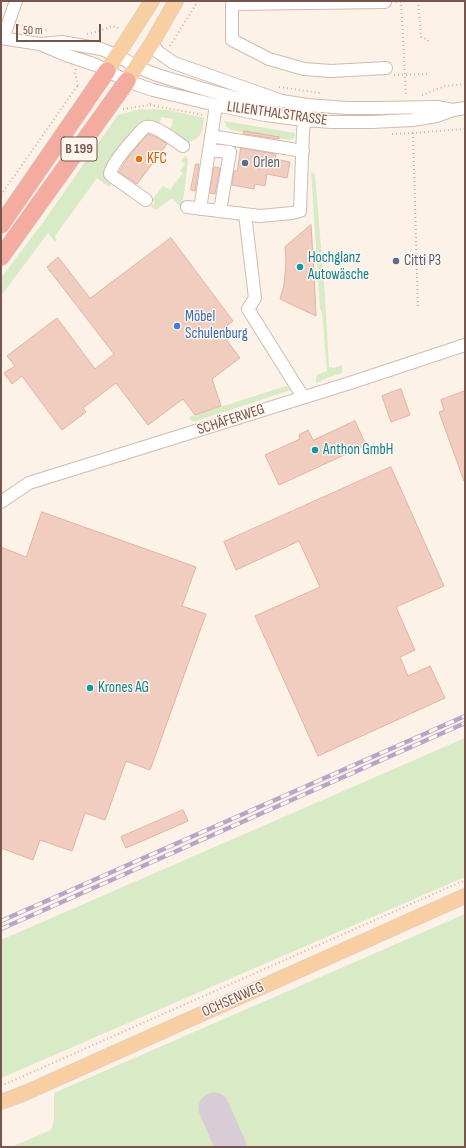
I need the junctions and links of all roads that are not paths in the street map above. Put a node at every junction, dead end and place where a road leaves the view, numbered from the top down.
1 (16, 1) edge
2 (152, 1) edge
3 (176, 1) edge
4 (385, 2) edge
5 (233, 3) edge
6 (2, 38) edge
7 (152, 43) junction
8 (40, 44) junction
9 (118, 56) junction
10 (137, 67) junction
11 (386, 68) road end
12 (107, 71) junction
13 (127, 81) junction
14 (282, 100) junction
15 (216, 105) junction
16 (307, 105) junction
17 (465, 108) edge
18 (453, 110) junction
19 (304, 120) junction
20 (211, 136) junction
21 (183, 146) dead end
22 (209, 150) junction
23 (302, 151) junction
24 (146, 200) dead end
25 (187, 207) dead end
26 (200, 208) junction
27 (220, 211) junction
28 (244, 214) junction
29 (1, 225) edge
30 (1, 258) edge
31 (465, 345) edge
32 (303, 397) junction
33 (1, 502) edge
34 (465, 896) edge
35 (1, 1102) edge

1 - 6 street
2 - 9 main road, B 199
3 - 7 main road, B 199
4 - 5 street
5 - 11 street
6 - 8 street
7 - 10 main road, B 199
7 - 14 street, LILIENTHALSTRASSE
8 - 9 street, LILIENTHALSTRASSE
8 - 12 street, LILIENTHALSTRASSE
9 - 10 street, LILIENTHALSTRASSE
9 - 12 main road, B 199
10 - 13 main road, B 199
10 - 14 street, LILIENTHALSTRASSE
12 - 13 street, LILIENTHALSTRASSE
12 - 29 highway, B 199
13 - 15 street, LILIENTHALSTRASSE
13 - 30 highway, B 199
14 - 16 street, LILIENTHALSTRASSE
15 - 19 street, LILIENTHALSTRASSE
15 - 20 street
16 - 18 street, LILIENTHALSTRASSE
16 - 19 street
17 - 18 street, LILIENTHALSTRASSE
18 - 19 street, LILIENTHALSTRASSE
19 - 23 street
20 - 22 street
20 - 23 street
21 - 24 street
22 - 26 street
22 - 27 street
23 - 28 street
25 - 26 street
26 - 27 street
27 - 28 street
28 - 32 street
31 - 32 street, SCHÄFERWEG
32 - 33 street, SCHÄFERWEG
34 - 35 main road, OCHSENWEG

